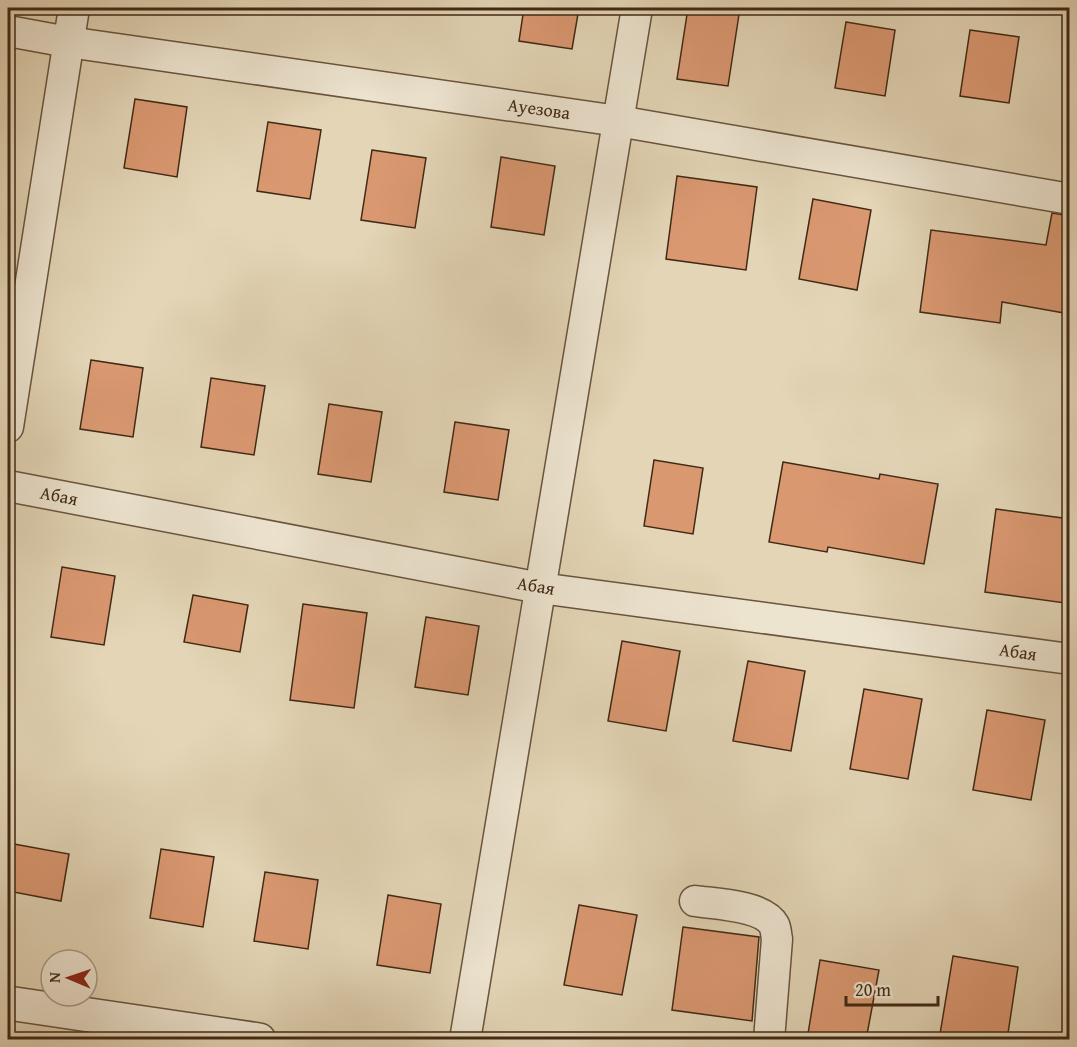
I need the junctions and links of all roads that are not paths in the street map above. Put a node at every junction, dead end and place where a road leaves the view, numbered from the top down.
1 (74, 8) edge
2 (637, 8) edge
3 (8, 31) edge
4 (68, 42) junction
5 (618, 121) junction
6 (1070, 199) edge
7 (8, 427) edge
8 (8, 486) edge
9 (540, 588) junction
10 (1070, 659) edge
11 (695, 901) dead end
12 (8, 1003) edge
13 (259, 1040) edge
14 (465, 1040) edge
15 (769, 1040) edge

1 - 4 street
2 - 5 street
3 - 4 street, Ауезова
4 - 5 street, Ауезова
4 - 7 street
5 - 6 street, Ауезова
5 - 9 street
8 - 9 street, Абая
9 - 10 street, Абая
9 - 14 street
11 - 15 street
12 - 13 street

